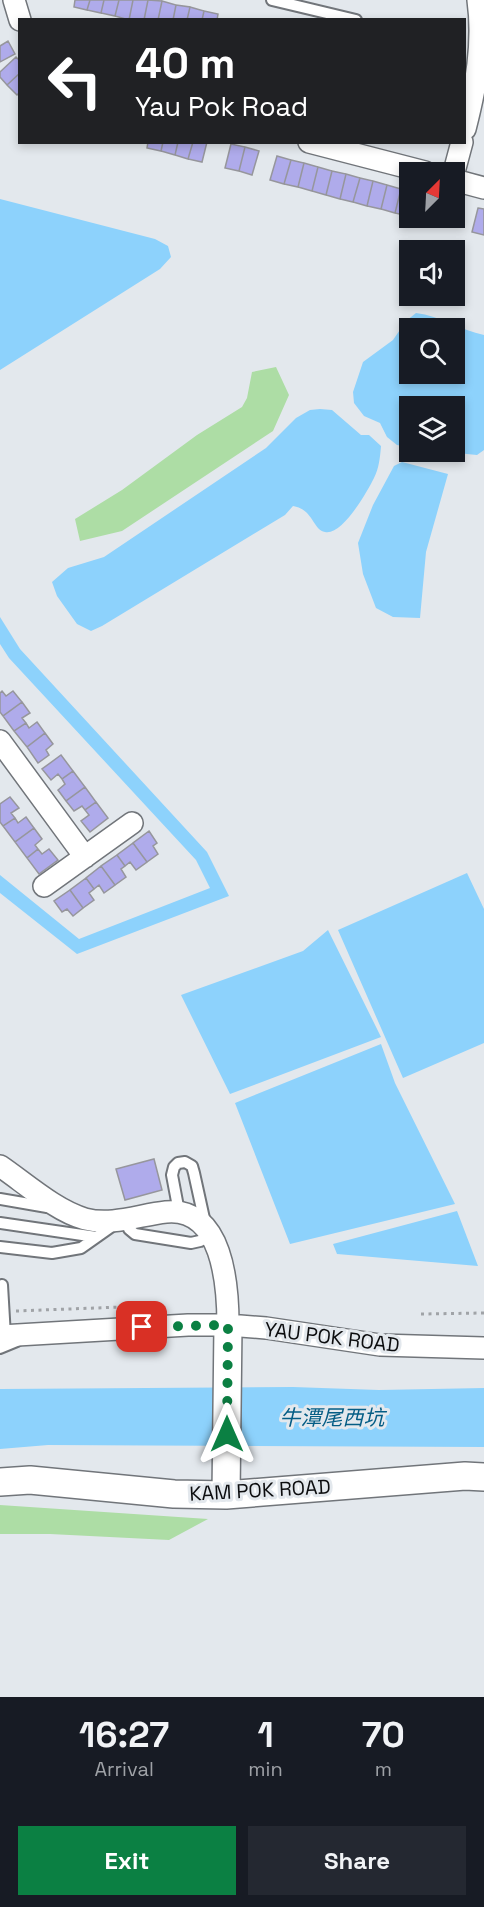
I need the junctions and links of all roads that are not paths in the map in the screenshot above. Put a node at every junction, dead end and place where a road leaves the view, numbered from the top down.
1 (14, 0) edge
2 (272, 0) edge
3 (478, 0) edge
4 (19, 18) edge
5 (348, 18) edge
6 (482, 54) edge
7 (466, 125) edge
8 (317, 144) edge
9 (461, 144) edge
10 (457, 162) edge
11 (399, 165) edge
12 (465, 183) edge
13 (484, 188) edge
14 (1, 745) edge
15 (132, 823) dead end
16 (85, 857) junction
17 (44, 886) dead end
18 (0, 1166) edge
19 (0, 1199) edge
20 (63, 1209) junction
21 (179, 1212) junction
22 (123, 1220) junction
23 (0, 1223) edge
24 (209, 1231) junction
25 (96, 1237) junction
26 (0, 1248) edge
27 (2, 1285) dead end
28 (228, 1325) junction
29 (2, 1340) edge
30 (484, 1348) edge
31 (484, 1478) edge
32 (0, 1482) edge
33 (226, 1485) junction

1 - 4 street
2 - 5 lane
3 - 6 street
6 - 7 street
8 - 11 street
9 - 10 street
12 - 13 street
14 - 16 street
15 - 16 street
16 - 17 street
18 - 20 street
19 - 20 lane
20 - 22 street
21 - 22 street
21 - 24 street
21 - 24 lane
22 - 24 lane
22 - 25 lane
23 - 25 lane
24 - 28 street
25 - 26 lane
27 - 29 lane
28 - 29 street, YAU POK ROAD
28 - 30 street, YAU POK ROAD
28 - 33 street
31 - 33 street, KAM POK ROAD
32 - 33 street, KAM POK ROAD

